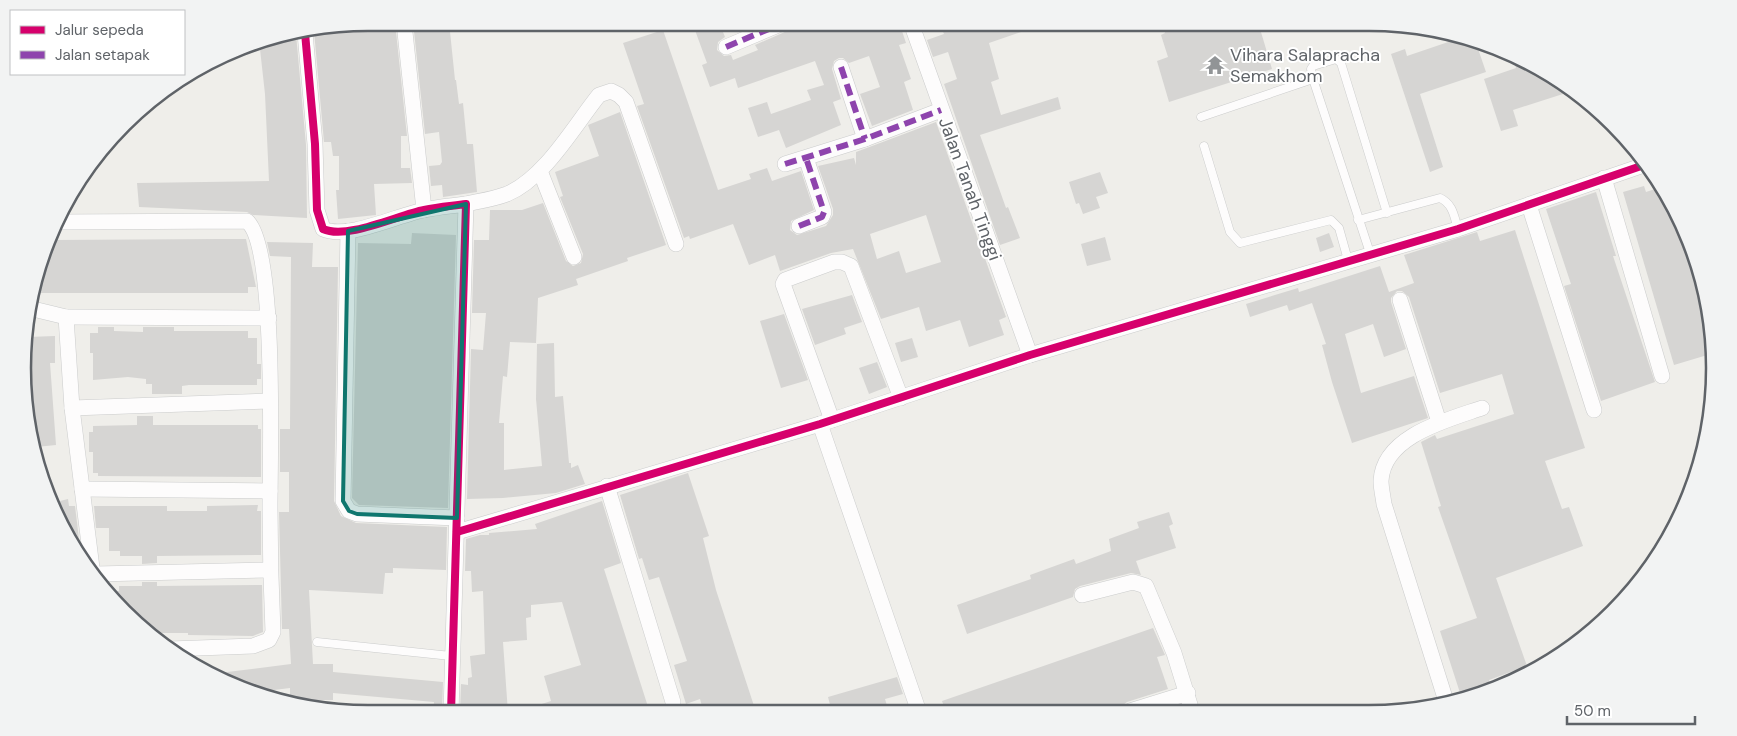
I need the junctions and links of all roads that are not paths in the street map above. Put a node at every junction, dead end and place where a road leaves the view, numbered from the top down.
1 (405, 31) edge
2 (762, 31) edge
3 (914, 31) edge
4 (306, 37) edge
5 (726, 47) dead end
6 (840, 67) dead end
7 (1313, 79) junction
8 (941, 110) junction
9 (1201, 117) dead end
10 (864, 139) junction
11 (1204, 146) dead end
12 (806, 158) junction
13 (785, 164) dead end
14 (1639, 167) edge
15 (540, 171) junction
16 (1604, 178) junction
17 (466, 204) junction
18 (1529, 205) junction
19 (424, 210) junction
20 (1387, 213) junction
21 (1358, 220) junction
22 (65, 222) edge
23 (799, 226) dead end
24 (1458, 229) junction
25 (348, 231) junction
26 (676, 244) dead end
27 (1370, 253) junction
28 (574, 257) dead end
29 (1348, 260) junction
30 (1400, 300) dead end
31 (37, 310) edge
32 (66, 317) junction
33 (269, 318) junction
34 (1030, 355) junction
35 (1662, 376) dead end
36 (901, 398) junction
37 (270, 401) junction
38 (72, 408) junction
39 (1482, 408) dead end
40 (1594, 410) dead end
41 (826, 422) junction
42 (1439, 422) junction
43 (607, 486) junction
44 (82, 489) junction
45 (270, 491) junction
46 (457, 525) junction
47 (91, 559) edge
48 (270, 570) junction
49 (102, 574) edge
50 (1082, 595) dead end
51 (317, 642) dead end
52 (182, 649) edge
53 (451, 656) junction
54 (1188, 693) junction
55 (1444, 696) edge
56 (673, 702) dead end
57 (451, 705) edge
58 (917, 705) edge
59 (1149, 705) edge
60 (1191, 705) edge

1 - 19 street
2 - 5 street
3 - 8 street, Jalan Tanah Tinggi
4 - 25 street
6 - 10 street
7 - 9 lane
7 - 20 lane
7 - 21 lane
8 - 10 street
8 - 34 street, Jalan Tanah Tinggi
10 - 12 street
11 - 29 lane
12 - 13 street
12 - 23 street
14 - 16 street
15 - 17 street
15 - 26 street
15 - 28 street
16 - 18 street
16 - 35 street
17 - 19 street
17 - 46 street
18 - 24 street
18 - 40 street
19 - 25 street
20 - 21 lane
20 - 24 lane
21 - 27 lane
22 - 33 street
24 - 27 street
25 - 46 street
27 - 29 street
29 - 34 street
30 - 42 street
31 - 32 street
32 - 33 street
32 - 38 street
33 - 37 street
34 - 36 street
36 - 41 street
36 - 41 street
37 - 38 street
37 - 45 street
38 - 44 street
39 - 42 street
41 - 43 street
41 - 58 street
42 - 55 street
43 - 46 street
43 - 56 street
44 - 45 street
44 - 47 street
45 - 48 street
46 - 53 street
48 - 49 street
48 - 52 street
50 - 54 street
51 - 53 lane
53 - 57 street
54 - 59 street
54 - 60 street

